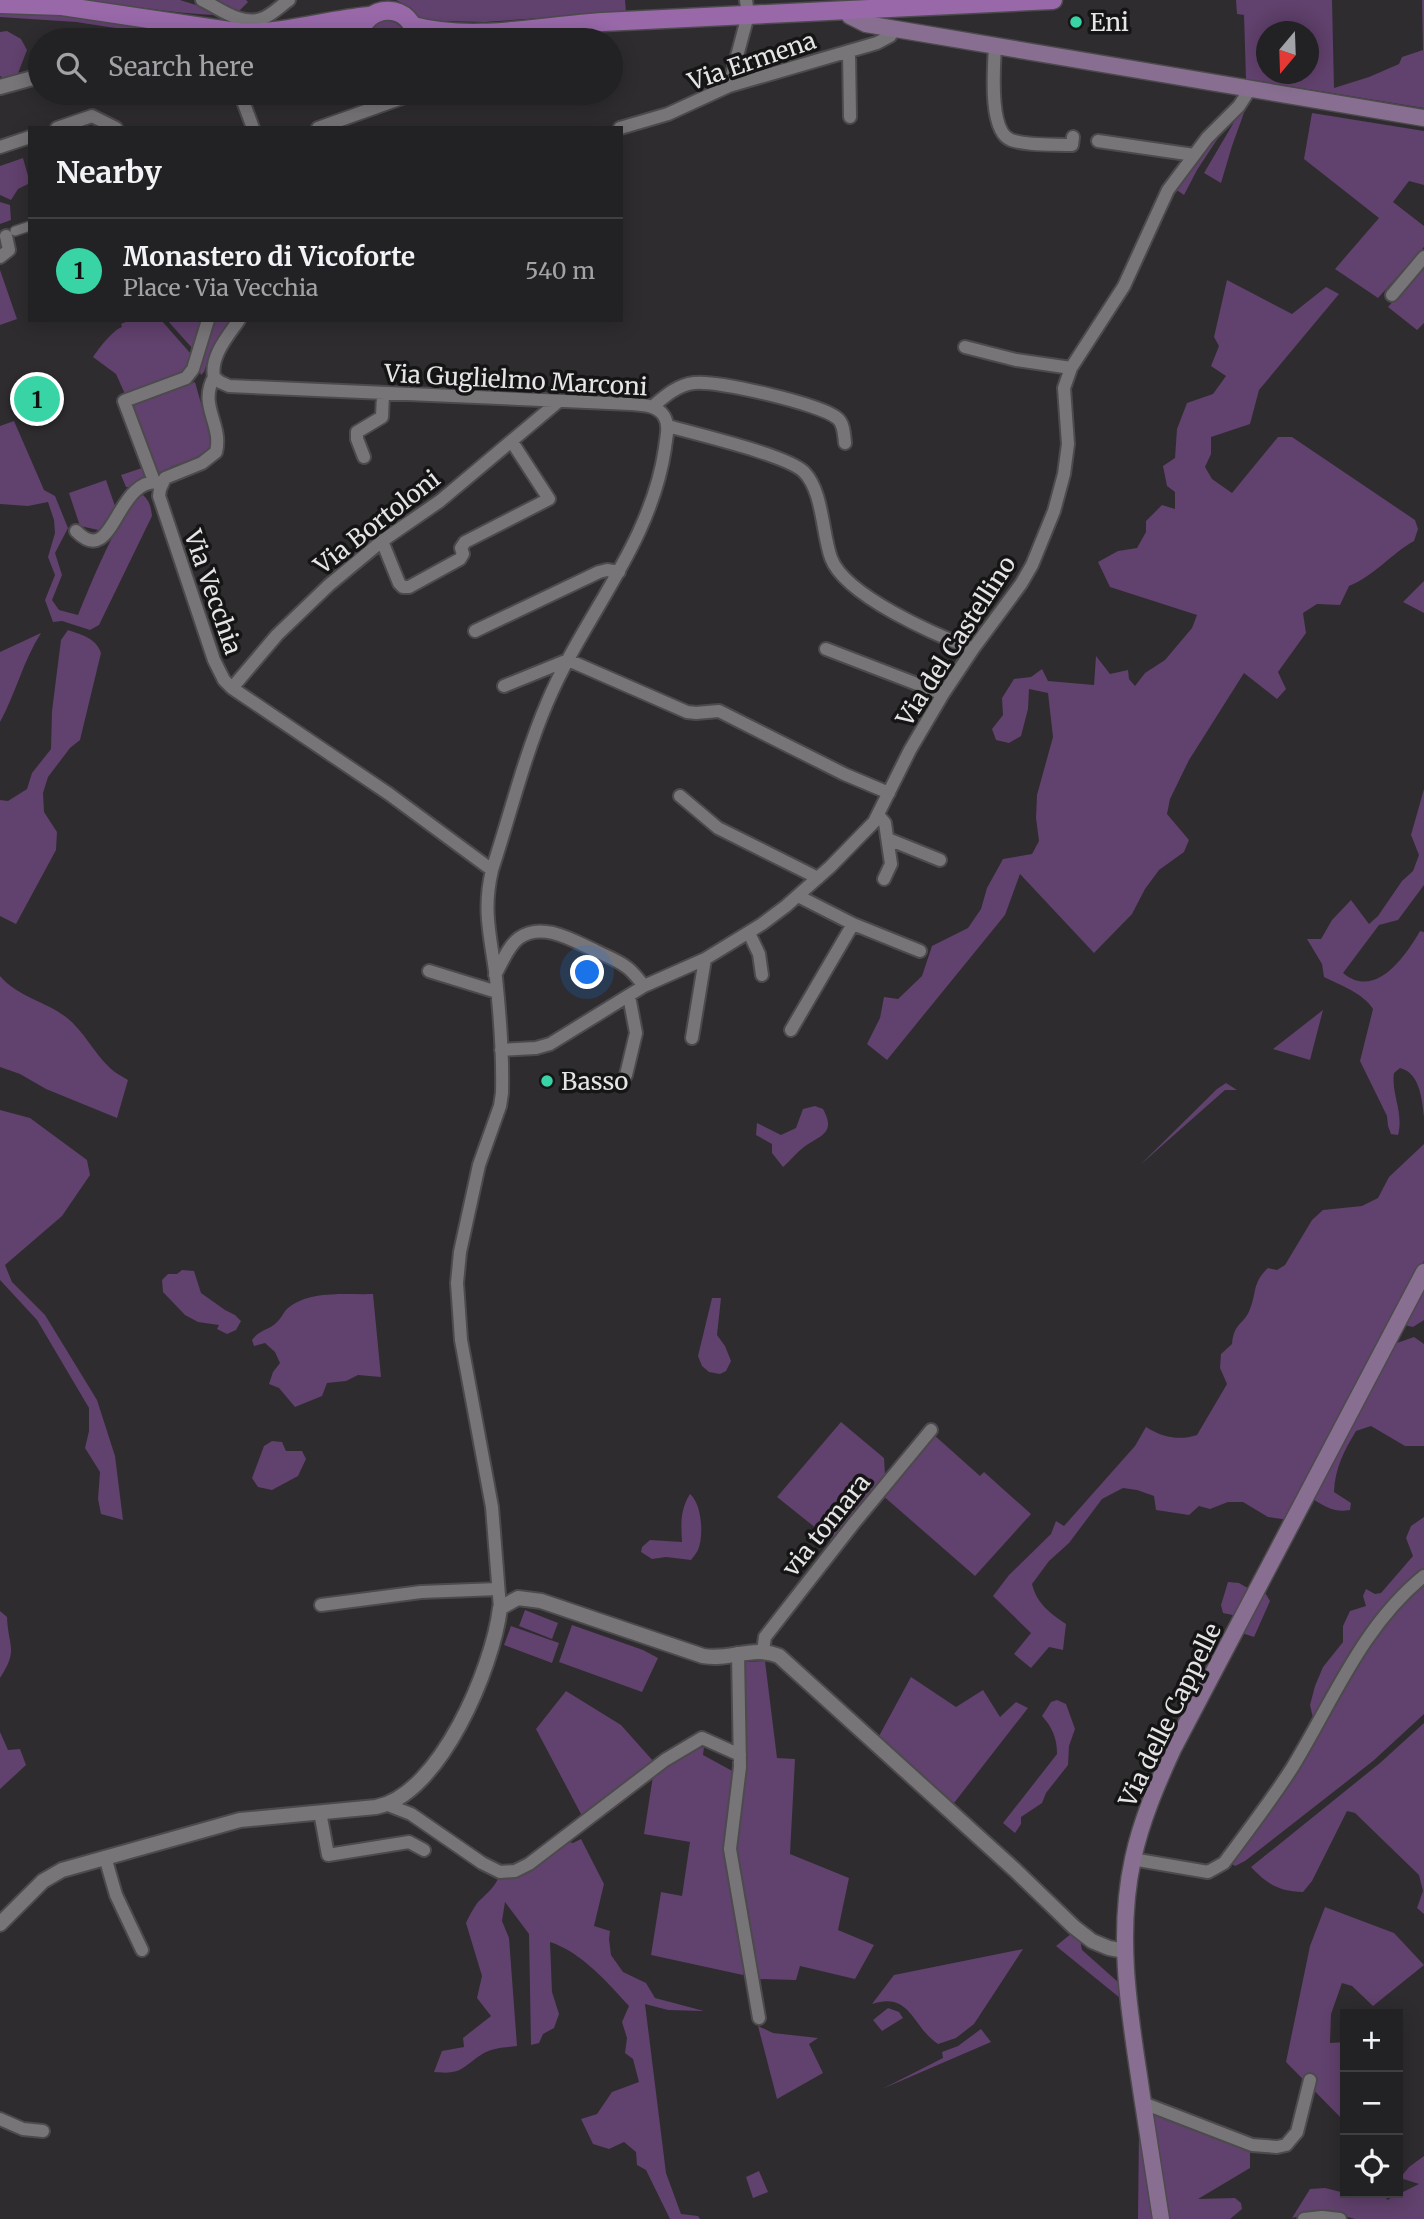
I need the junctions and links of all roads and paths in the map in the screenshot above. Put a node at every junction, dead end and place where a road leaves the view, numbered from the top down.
1 (202, 0) edge
2 (289, 0) edge
3 (1054, 0) edge
4 (0, 4) edge
5 (375, 8) edge
6 (747, 8) edge
7 (846, 11) junction
8 (600, 23) junction
9 (309, 26) junction
10 (209, 28) edge
11 (295, 28) edge
12 (323, 28) edge
13 (361, 28) edge
14 (412, 28) edge
15 (532, 28) edge
16 (593, 28) edge
17 (895, 29) junction
18 (995, 46) junction
19 (849, 51) junction
20 (28, 79) edge
21 (729, 86) junction
22 (0, 87) edge
23 (1250, 89) junction
24 (246, 105) edge
25 (372, 105) edge
26 (850, 117) dead end
27 (1424, 118) edge
28 (63, 126) edge
29 (112, 126) edge
30 (252, 126) edge
31 (323, 126) edge
32 (623, 127) edge
33 (1073, 137) dead end
34 (28, 138) edge
35 (1098, 141) dead end
36 (0, 147) edge
37 (1194, 155) junction
38 (28, 227) edge
39 (7, 235) edge
40 (0, 257) edge
41 (1424, 257) edge
42 (1392, 295) dead end
43 (207, 322) edge
44 (238, 322) edge
45 (965, 347) dead end
46 (1071, 368) junction
47 (189, 375) junction
48 (214, 377) junction
49 (383, 394) junction
50 (559, 401) junction
51 (652, 407) junction
52 (668, 426) junction
53 (512, 442) junction
54 (845, 443) dead end
55 (364, 457) dead end
56 (158, 482) junction
57 (76, 531) dead end
58 (382, 541) junction
59 (619, 572) junction
60 (475, 631) dead end
61 (826, 649) dead end
62 (973, 649) junction
63 (568, 660) junction
64 (504, 686) dead end
65 (232, 688) junction
66 (943, 694) junction
67 (889, 793) junction
68 (680, 796) dead end
69 (878, 815) junction
70 (888, 839) junction
71 (940, 860) dead end
72 (492, 870) junction
73 (818, 878) junction
74 (884, 879) dead end
75 (797, 896) junction
76 (853, 924) junction
77 (749, 933) junction
78 (920, 951) dead end
79 (705, 960) junction
80 (429, 971) dead end
81 (495, 975) junction
82 (762, 975) dead end
83 (645, 986) junction
84 (497, 992) junction
85 (629, 996) junction
86 (791, 1030) dead end
87 (692, 1038) dead end
88 (501, 1052) junction
89 (625, 1075) dead end
90 (1424, 1272) edge
91 (931, 1430) dead end
92 (1424, 1576) edge
93 (498, 1589) junction
94 (321, 1605) dead end
95 (500, 1608) junction
96 (763, 1651) junction
97 (738, 1653) junction
98 (740, 1755) junction
99 (388, 1805) junction
100 (320, 1812) junction
101 (424, 1850) dead end
102 (105, 1857) junction
103 (1132, 1859) junction
104 (0, 1924) edge
105 (142, 1950) dead end
106 (1125, 1951) junction
107 (759, 2018) dead end
108 (1310, 2080) dead end
109 (1143, 2103) junction
110 (0, 2119) edge
111 (43, 2131) dead end
112 (1161, 2219) edge
113 (1304, 2219) edge
114 (1340, 2219) edge

1 - 2 street
3 - 7 main road
4 - 10 main road
5 - 9 main road
5 - 13 main road
5 - 14 main road
6 - 7 main road
6 - 8 main road
6 - 21 street
7 - 17 main road
8 - 15 main road
8 - 16 street
9 - 11 main road
9 - 12 main road
17 - 18 main road
17 - 19 street, Via Ermena
18 - 23 main road
18 - 33 street
19 - 21 street, Via Ermena
19 - 26 street
20 - 22 street
21 - 32 street, Via Ermena
23 - 27 main road
23 - 37 street, Via del Castellino
24 - 30 street
25 - 31 street
28 - 29 street
34 - 36 street
35 - 37 street
37 - 46 street, Via del Castellino
38 - 39 street
39 - 40 street
41 - 42 street
43 - 47 street
44 - 48 street
45 - 46 street
46 - 62 street, Via del Castellino
47 - 48 street, Via Vecchia
47 - 56 street, Via Vecchia
48 - 49 street, Via Guglielmo Marconi
48 - 56 street
49 - 50 street, Via Guglielmo Marconi
49 - 55 street
50 - 51 street, Via Guglielmo Marconi
50 - 53 street, Via Bortoloni
51 - 52 street, Via Guglielmo Marconi
51 - 54 street
52 - 59 street, Via Guglielmo Marconi
52 - 62 street
53 - 58 street, Via Bortoloni
53 - 58 street
56 - 57 street
56 - 65 street, Via Vecchia
58 - 65 street, Via Bortoloni
59 - 60 street
59 - 63 street, Via Guglielmo Marconi
61 - 66 street
62 - 66 street, Via del Castellino
63 - 64 street
63 - 67 street
63 - 72 street, Via Guglielmo Marconi
65 - 72 street, Via Vecchia
66 - 67 street, Via del Castellino
67 - 69 street, Via del Castellino
68 - 73 street
69 - 70 street
69 - 73 street, Via del Castellino
70 - 71 street
70 - 74 street
72 - 81 street, Via Guglielmo Marconi
73 - 75 street, Via del Castellino
75 - 76 street
75 - 77 street, Via del Castellino
76 - 78 street
76 - 86 street
77 - 79 street, Via del Castellino
77 - 82 street
79 - 83 street, Via del Castellino
79 - 87 street
80 - 84 street
81 - 83 street
81 - 84 street, Via Guglielmo Marconi
83 - 85 street, Via del Castellino
84 - 88 street, Via Guglielmo Marconi
85 - 88 street, Via del Castellino
85 - 89 street
88 - 93 street, Via Guglielmo Marconi
90 - 103 main road, Via delle Cappelle
91 - 96 street, via tomara
92 - 103 street
93 - 94 street
93 - 95 street, Via Guglielmo Marconi
95 - 97 street
95 - 99 street
96 - 97 street
96 - 106 street
97 - 98 street
98 - 99 street
98 - 107 street
99 - 100 street
100 - 101 street
100 - 102 street
102 - 104 street
102 - 105 street
103 - 106 main road, Via delle Cappelle
106 - 109 main road, Via delle Cappelle
108 - 109 street
109 - 112 main road, Via delle Cappelle
110 - 111 street
113 - 114 street

